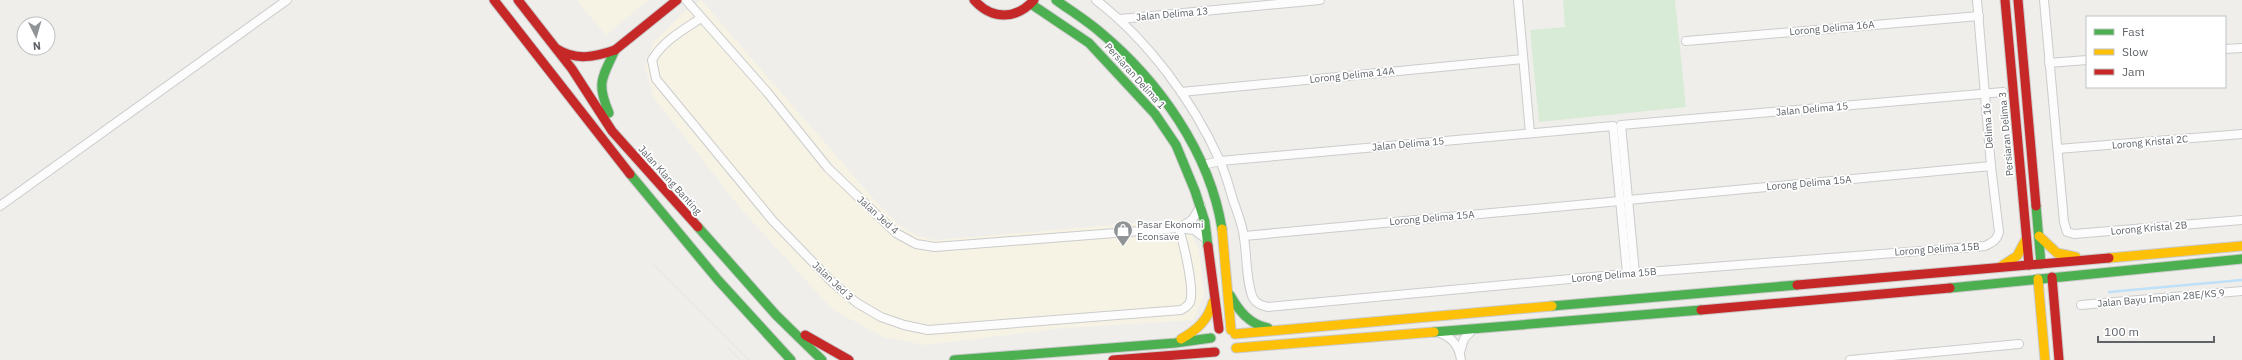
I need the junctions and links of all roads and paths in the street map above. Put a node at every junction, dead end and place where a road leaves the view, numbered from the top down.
1 (287, 0) edge
2 (494, 0) edge
3 (518, 0) edge
4 (677, 0) edge
5 (686, 0) edge
6 (974, 0) edge
7 (1056, 0) edge
8 (1096, 0) edge
9 (1320, 0) edge
10 (1518, 0) edge
11 (1977, 0) edge
12 (2006, 0) edge
13 (2018, 0) edge
14 (2044, 0) edge
15 (1033, 2) edge
16 (1979, 16) junction
17 (701, 18) junction
18 (1120, 19) junction
19 (1686, 41) dead end
20 (556, 48) junction
21 (2242, 48) edge
22 (2226, 49) edge
23 (615, 50) junction
24 (1523, 58) junction
25 (2086, 60) edge
26 (2049, 64) junction
27 (2012, 77) junction
28 (1181, 92) junction
29 (2002, 92) junction
30 (1986, 94) junction
31 (2015, 111) junction
32 (1617, 126) junction
33 (612, 131) junction
34 (1530, 132) junction
35 (2242, 134) edge
36 (2058, 150) junction
37 (1220, 161) junction
38 (1183, 163) junction
39 (1204, 165) junction
40 (1991, 166) junction
41 (1191, 183) junction
42 (1624, 200) junction
43 (0, 206) edge
44 (1201, 206) junction
45 (2242, 220) edge
46 (1179, 228) junction
47 (1244, 236) junction
48 (2039, 236) junction
49 (2026, 238) junction
50 (1208, 240) junction
51 (1985, 246) joint
52 (2242, 246) edge
53 (2095, 260) junction
54 (2242, 260) edge
55 (2041, 264) junction
56 (2029, 265) junction
57 (1998, 268) junction
58 (2096, 272) junction
59 (1631, 273) junction
60 (2052, 277) junction
61 (2038, 279) junction
62 (2017, 281) junction
63 (1228, 291) junction
64 (2242, 291) edge
65 (1215, 296) junction
66 (2039, 296) junction
67 (2081, 305) dead end
68 (2055, 312) junction
69 (776, 315) junction
70 (1474, 328) junction
71 (1219, 329) junction
72 (1280, 330) junction
73 (1436, 331) junction
74 (1233, 332) junction
75 (1211, 338) junction
76 (1175, 343) junction
77 (2019, 344) dead end
78 (1228, 351) junction
79 (1460, 356) edge
80 (791, 360) edge
81 (822, 360) edge
82 (849, 360) edge
83 (954, 360) edge
84 (1113, 360) edge
85 (1850, 360) edge
86 (2045, 360) edge
87 (2059, 360) edge

1 - 43 street
2 - 80 main road
3 - 20 main road, Jalan Klang Banting
4 - 23 main road
5 - 17 street, Jalan Jed 4
6 - 15 main road
7 - 39 main road, Persiaran Delima 1
8 - 18 street
9 - 18 street, Jalan Delima 13
10 - 24 street
11 - 16 street, Delima 16
12 - 27 main road, Persiaran Delima 3
13 - 48 main road
14 - 26 street
15 - 38 main road, Persiaran Delima 1
16 - 19 street, Lorong Delima 16A
16 - 30 street, Delima 16
17 - 46 street, Jalan Jed 4
17 - 46 street, Jalan Jed 3
18 - 28 street
20 - 23 main road
20 - 33 main road, Jalan Klang Banting
21 - 22 street
23 - 33 main road
24 - 28 street, Lorong Delima 14A
24 - 34 street
25 - 26 street
26 - 36 street
27 - 29 street
27 - 31 main road, Persiaran Delima 3
28 - 37 street
29 - 30 street, Jalan Delima 15
29 - 31 street
30 - 32 street, Jalan Delima 15
30 - 40 street, Delima 16
31 - 49 main road, Persiaran Delima 3
32 - 34 street, Jalan Delima 15
32 - 42 street
33 - 69 main road, Jalan Klang Banting
34 - 37 street, Jalan Delima 15
35 - 36 street, Lorong Kristal 2C
36 - 45 street, Lorong Kristal 2B
37 - 39 street, Jalan Delima 15
37 - 47 street
38 - 39 main road
38 - 41 main road, Persiaran Delima 1
39 - 41 main road
39 - 63 main road, Persiaran Delima 1
40 - 42 street, Lorong Delima 15A
40 - 51 street, Delima 16
41 - 44 main road, Persiaran Delima 1
42 - 47 street, Lorong Delima 15A
42 - 59 street
44 - 46 street
44 - 50 main road, Persiaran Delima 1
46 - 50 street, Jalan Jed 4
47 - 59 street, Lorong Delima 15B
48 - 53 main road
48 - 55 main road
49 - 56 main road, Persiaran Delima 3
49 - 57 main road
50 - 65 main road, Persiaran Delima 1
51 - 59 street, Lorong Delima 15B
52 - 53 main road
53 - 55 main road
54 - 58 main road
55 - 56 main road
56 - 57 main road
57 - 72 main road
58 - 60 main road
58 - 68 main road
60 - 61 main road
60 - 68 main road
61 - 62 main road
61 - 66 main road
62 - 66 main road
62 - 70 main road
63 - 72 main road
63 - 74 main road, Persiaran Delima 1
64 - 67 street, Jalan Bayu Impian 28E/KS 9
65 - 71 main road, Persiaran Delima 1
65 - 76 main road
66 - 86 main road
68 - 87 main road
69 - 81 main road, Jalan Klang Banting
69 - 82 main road
70 - 73 main road
70 - 79 street
71 - 74 main road
71 - 75 main road
72 - 74 main road
72 - 78 main road
73 - 78 main road
73 - 79 street
74 - 78 main road, Persiaran Delima 1
75 - 76 main road
75 - 78 main road
76 - 83 main road
77 - 85 street
78 - 84 main road

